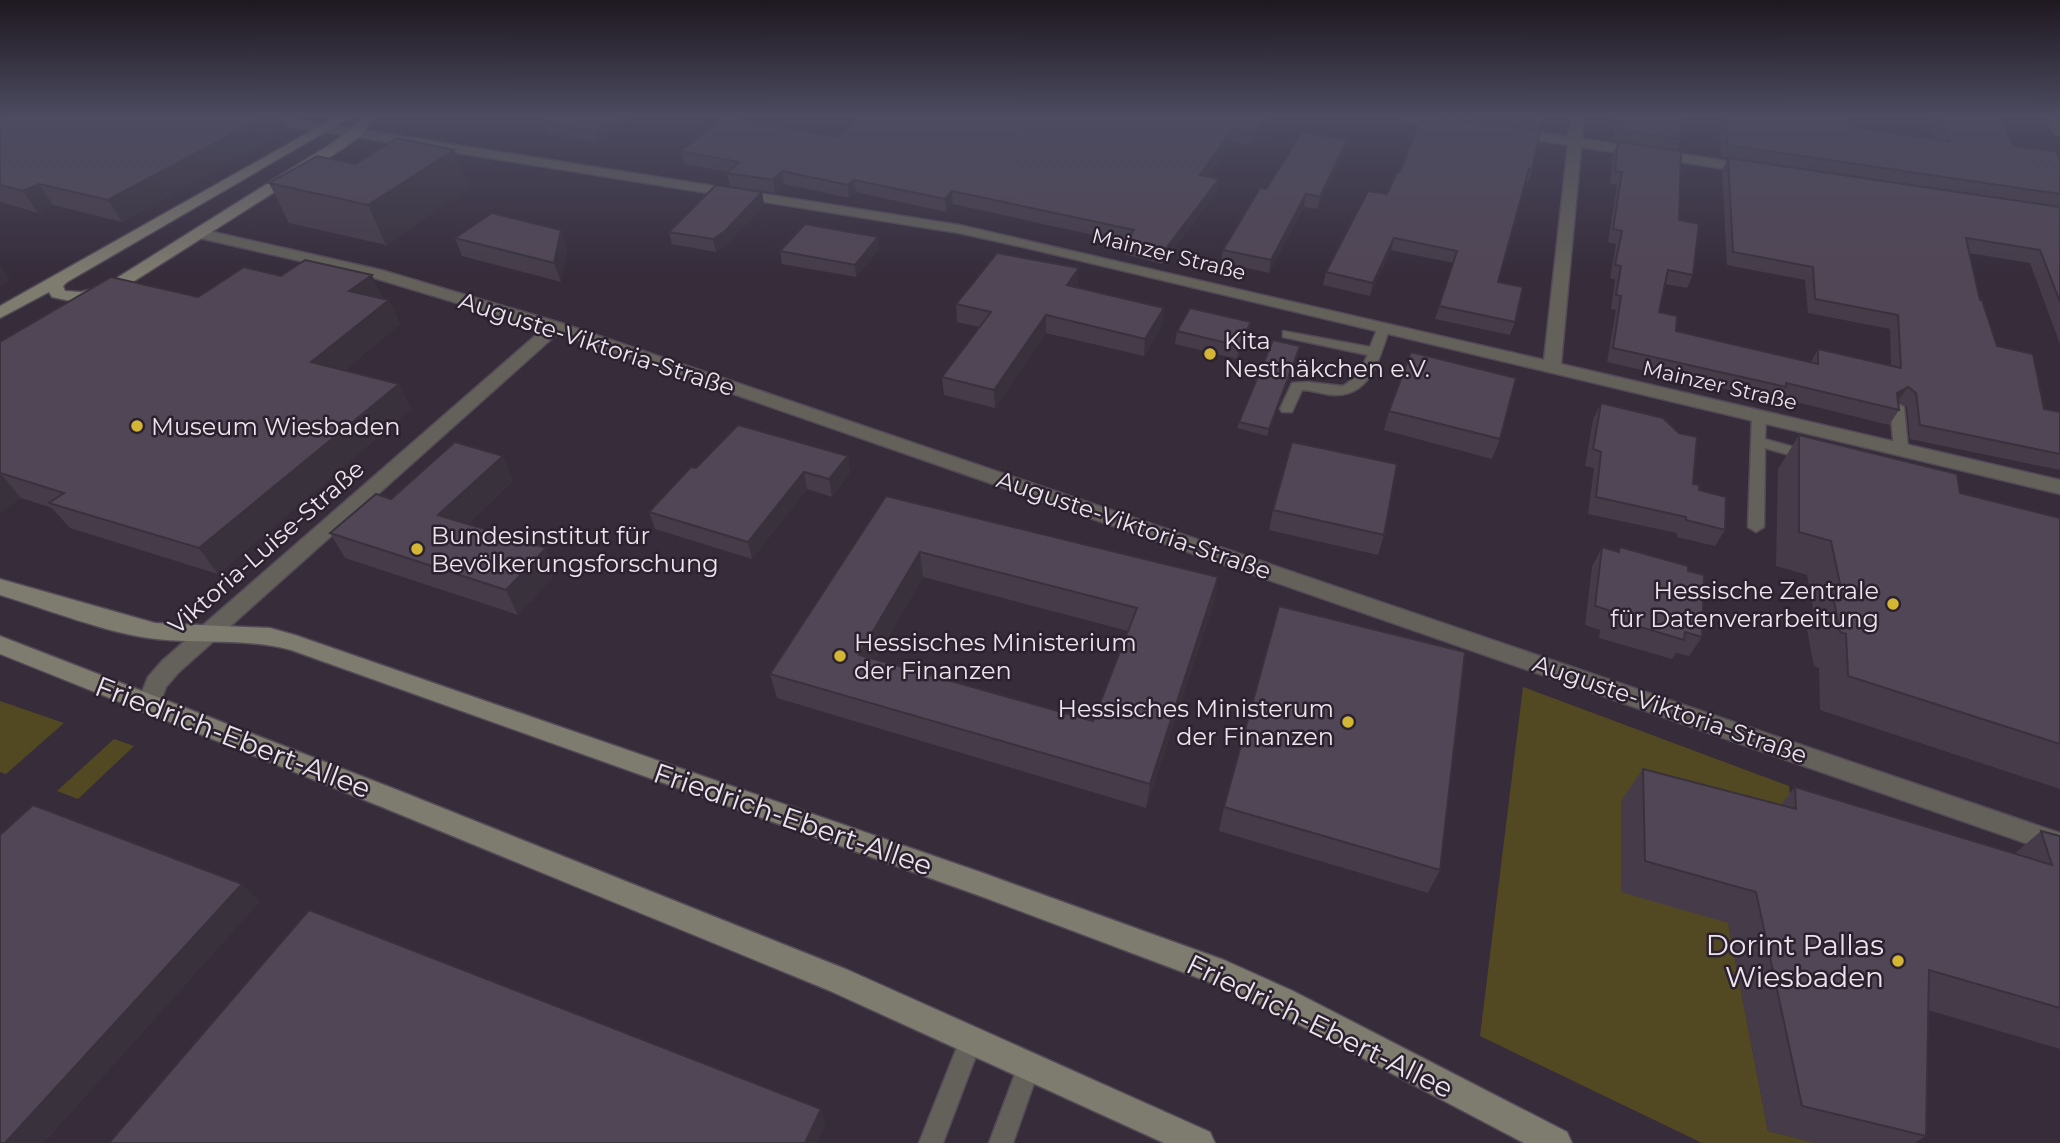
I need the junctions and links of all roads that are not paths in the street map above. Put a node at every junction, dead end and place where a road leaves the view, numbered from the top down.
1 (248, 170) edge
2 (297, 170) edge
3 (592, 170) edge
4 (1573, 170) edge
5 (1765, 170) edge
6 (1769, 171) edge
7 (200, 234) junction
8 (62, 277) junction
9 (111, 289) junction
10 (0, 313) edge
11 (67, 317) edge
12 (555, 327) junction
13 (1384, 327) junction
14 (1287, 334) dead end
15 (1374, 352) junction
16 (1552, 368) junction
17 (1897, 407) edge
18 (1287, 409) dead end
19 (1759, 416) junction
20 (1759, 442) junction
21 (1900, 449) junction
22 (1825, 460) edge
23 (2060, 486) edge
24 (1756, 527) dead end
25 (0, 587) edge
26 (208, 633) junction
27 (0, 645) edge
28 (149, 704) junction
29 (2060, 844) edge
30 (971, 1040) junction
31 (1029, 1066) junction
32 (931, 1143) edge
33 (1001, 1143) edge
34 (1199, 1143) edge
35 (1556, 1143) edge

1 - 8 street
2 - 7 street
3 - 13 street, Mainzer Straße
4 - 16 street
5 - 6 street
7 - 9 street
7 - 12 street, Auguste-Viktoria-Straße
8 - 9 street
8 - 10 street
9 - 11 street
12 - 26 street, Viktoria-Luise-Straße
12 - 29 street, Auguste-Viktoria-Straße
13 - 15 lane
13 - 16 street, Mainzer Straße
14 - 15 lane
15 - 18 lane
16 - 19 street, Mainzer Straße
17 - 21 lane
19 - 20 lane
19 - 21 street, Mainzer Straße
20 - 22 lane
20 - 24 lane
21 - 23 street, Mainzer Straße
25 - 26 street, Friedrich-Ebert-Allee
26 - 28 street, Viktoria-Luise-Straße
26 - 35 street, Friedrich-Ebert-Allee
27 - 28 street, Friedrich-Ebert-Allee
28 - 30 street, Friedrich-Ebert-Allee
30 - 31 street, Friedrich-Ebert-Allee
30 - 32 lane
31 - 33 lane
31 - 34 street, Friedrich-Ebert-Allee

